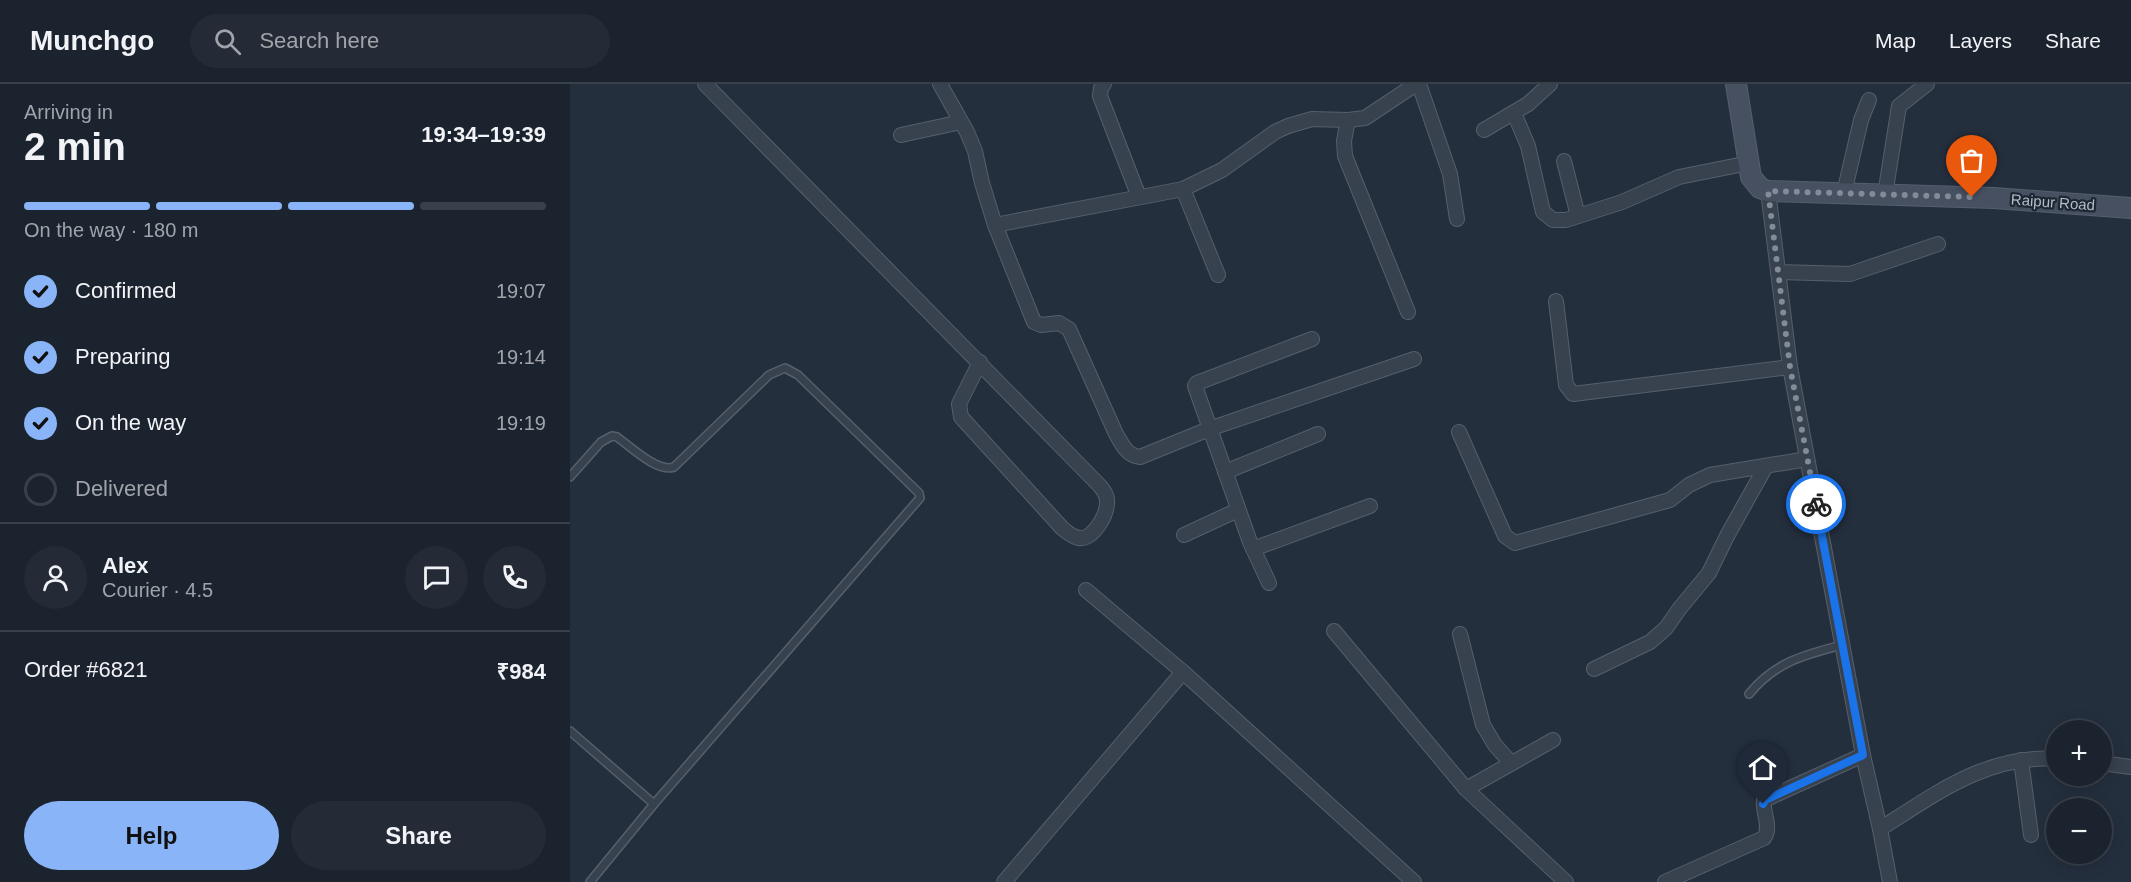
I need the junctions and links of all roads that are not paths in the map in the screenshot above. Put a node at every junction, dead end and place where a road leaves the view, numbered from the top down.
1 (705, 84) edge
2 (940, 84) edge
3 (1104, 84) edge
4 (1418, 84) edge
5 (1550, 84) edge
6 (1736, 84) edge
7 (1927, 84) edge
8 (1869, 100) dead end
9 (1514, 113) junction
10 (1348, 120) junction
11 (961, 122) junction
12 (1484, 130) dead end
13 (901, 135) dead end
14 (1564, 161) dead end
15 (1749, 163) junction
16 (1183, 189) junction
17 (1768, 191) junction
18 (1844, 194) junction
19 (1885, 195) junction
20 (1139, 197) junction
21 (2131, 208) edge
22 (1578, 216) junction
23 (1457, 219) dead end
24 (995, 225) junction
25 (1938, 244) dead end
26 (1778, 272) junction
27 (1218, 275) dead end
28 (1556, 302) dead end
29 (1408, 312) dead end
30 (1312, 339) dead end
31 (1414, 359) dead end
32 (980, 362) junction
33 (1790, 367) junction
34 (1209, 429) junction
35 (1459, 432) dead end
36 (1318, 434) dead end
37 (1807, 459) junction
38 (1766, 466) junction
39 (1225, 472) junction
40 (570, 477) edge
41 (1370, 506) dead end
42 (1238, 510) junction
43 (1184, 535) dead end
44 (1253, 549) junction
45 (1269, 583) dead end
46 (1086, 590) dead end
47 (1334, 631) dead end
48 (1460, 634) dead end
49 (1842, 645) junction
50 (1594, 669) dead end
51 (1184, 672) junction
52 (1749, 694) dead end
53 (570, 731) edge
54 (1553, 740) dead end
55 (1863, 755) junction
56 (2046, 758) edge
57 (2020, 760) junction
58 (1511, 763) junction
59 (2112, 764) edge
60 (2131, 767) edge
61 (1466, 789) junction
62 (654, 804) junction
63 (1880, 829) junction
64 (2031, 836) dead end
65 (1886, 878) edge
66 (590, 882) edge
67 (1004, 882) edge
68 (1414, 882) edge
69 (1566, 882) edge
70 (1665, 882) edge

1 - 32 street
2 - 11 street
3 - 20 street
4 - 10 street
4 - 23 street
5 - 9 street
6 - 15 main road
7 - 19 street
8 - 18 street
9 - 12 street
9 - 22 street
10 - 16 street
10 - 29 street
11 - 13 street
11 - 24 street
14 - 22 street
15 - 17 main road
15 - 22 street
16 - 20 street
16 - 27 street
17 - 18 main road, Raipur Road
17 - 26 street
18 - 19 main road, Raipur Road
19 - 21 main road, Raipur Road
20 - 24 street
24 - 34 street
25 - 26 street
26 - 33 street
28 - 33 street
30 - 34 street
31 - 34 street
32 - 32 street
33 - 37 street
34 - 39 street
35 - 38 street
36 - 39 street
37 - 38 street
37 - 49 street
38 - 50 street
39 - 42 street
40 - 62 lane
41 - 44 street
42 - 43 street
42 - 44 street
44 - 45 street
46 - 51 street
47 - 61 street
48 - 58 street
49 - 52 lane
49 - 55 street
51 - 67 street
51 - 68 street
53 - 62 lane
54 - 58 street
55 - 63 street
55 - 70 street
56 - 57 street
57 - 63 street
57 - 64 street
58 - 61 street
59 - 60 street
61 - 69 street
62 - 66 lane
63 - 65 street

